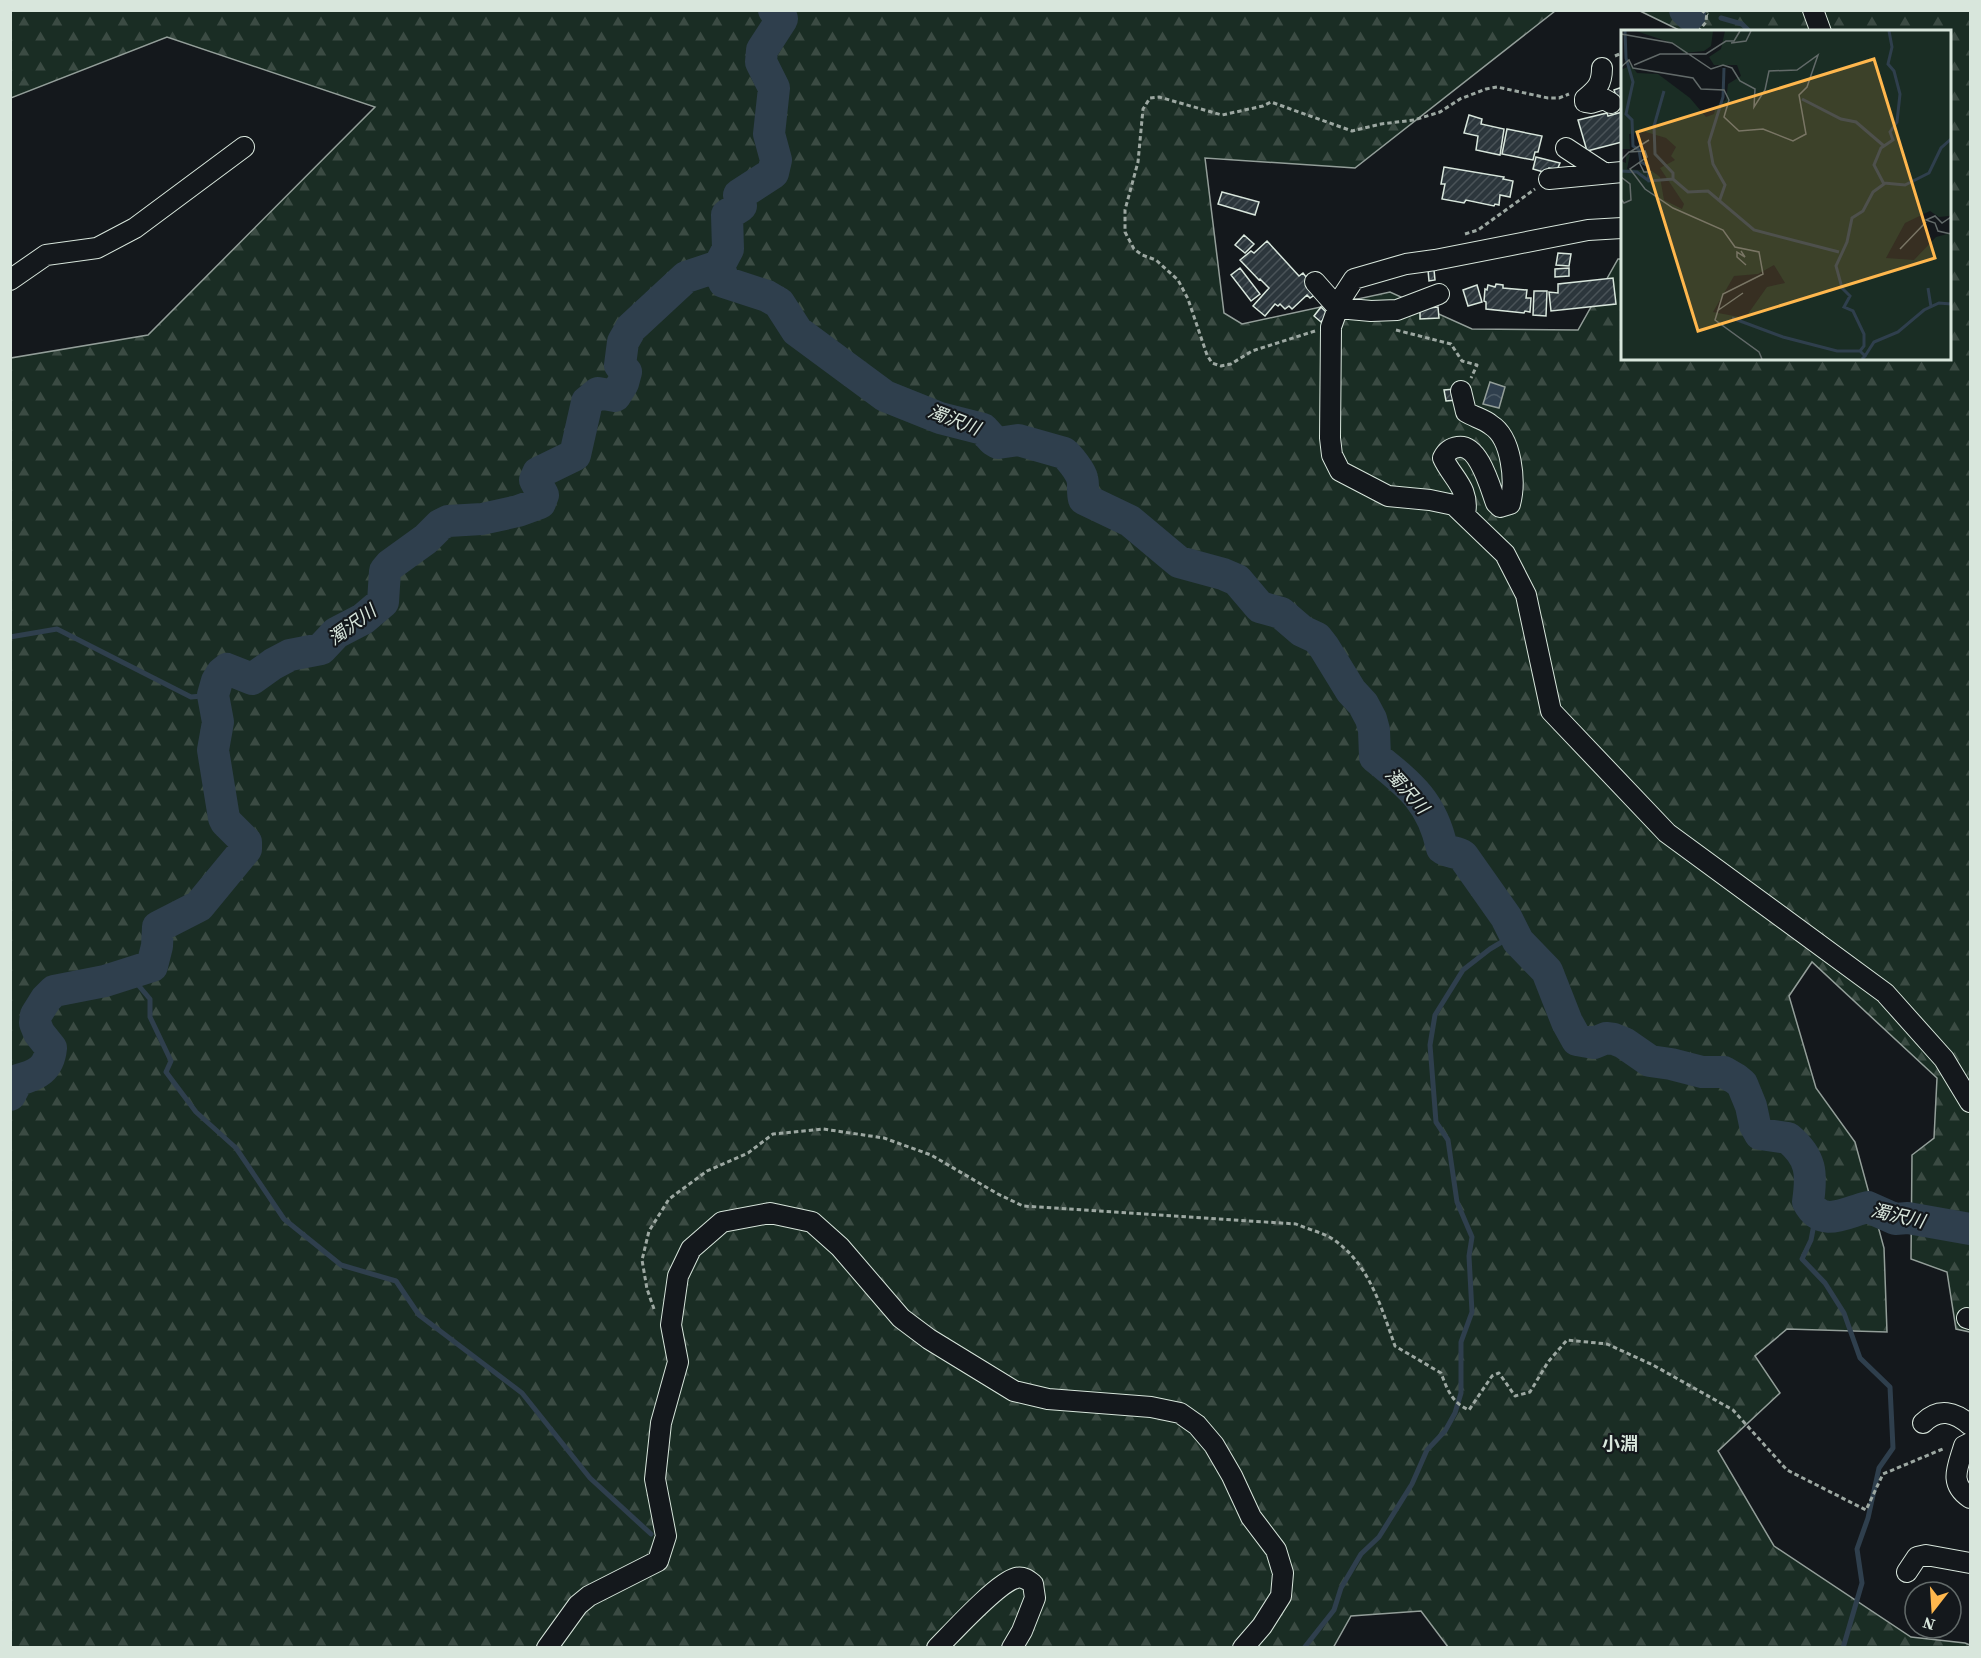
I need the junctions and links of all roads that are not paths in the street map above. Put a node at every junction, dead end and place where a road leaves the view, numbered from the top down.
1 (1813, 10) edge
2 (1820, 30) edge
3 (1602, 68) road end
4 (1611, 103) dead end
5 (244, 147) dead end
6 (1566, 148) dead end
7 (1613, 173) edge
8 (1549, 179) road end
9 (1621, 228) edge
10 (10, 280) edge
11 (1314, 282) dead end
12 (1439, 294) dead end
13 (1338, 308) junction
14 (1461, 391) road end
15 (1465, 514) junction
16 (1971, 1102) edge
17 (1923, 1423) dead end
18 (1971, 1425) edge
19 (1968, 1444) edge
20 (1971, 1498) edge
21 (1971, 1563) edge
22 (1907, 1572) dead end
23 (547, 1647) edge
24 (937, 1647) edge
25 (1012, 1647) edge
26 (1243, 1647) edge

1 - 2 street
3 - 4 street
5 - 10 street
6 - 7 street
7 - 8 street
9 - 13 street
11 - 13 street
12 - 13 street
13 - 15 street
14 - 15 street
15 - 16 street
17 - 18 street
19 - 20 street
21 - 22 street
23 - 26 street
24 - 25 street

